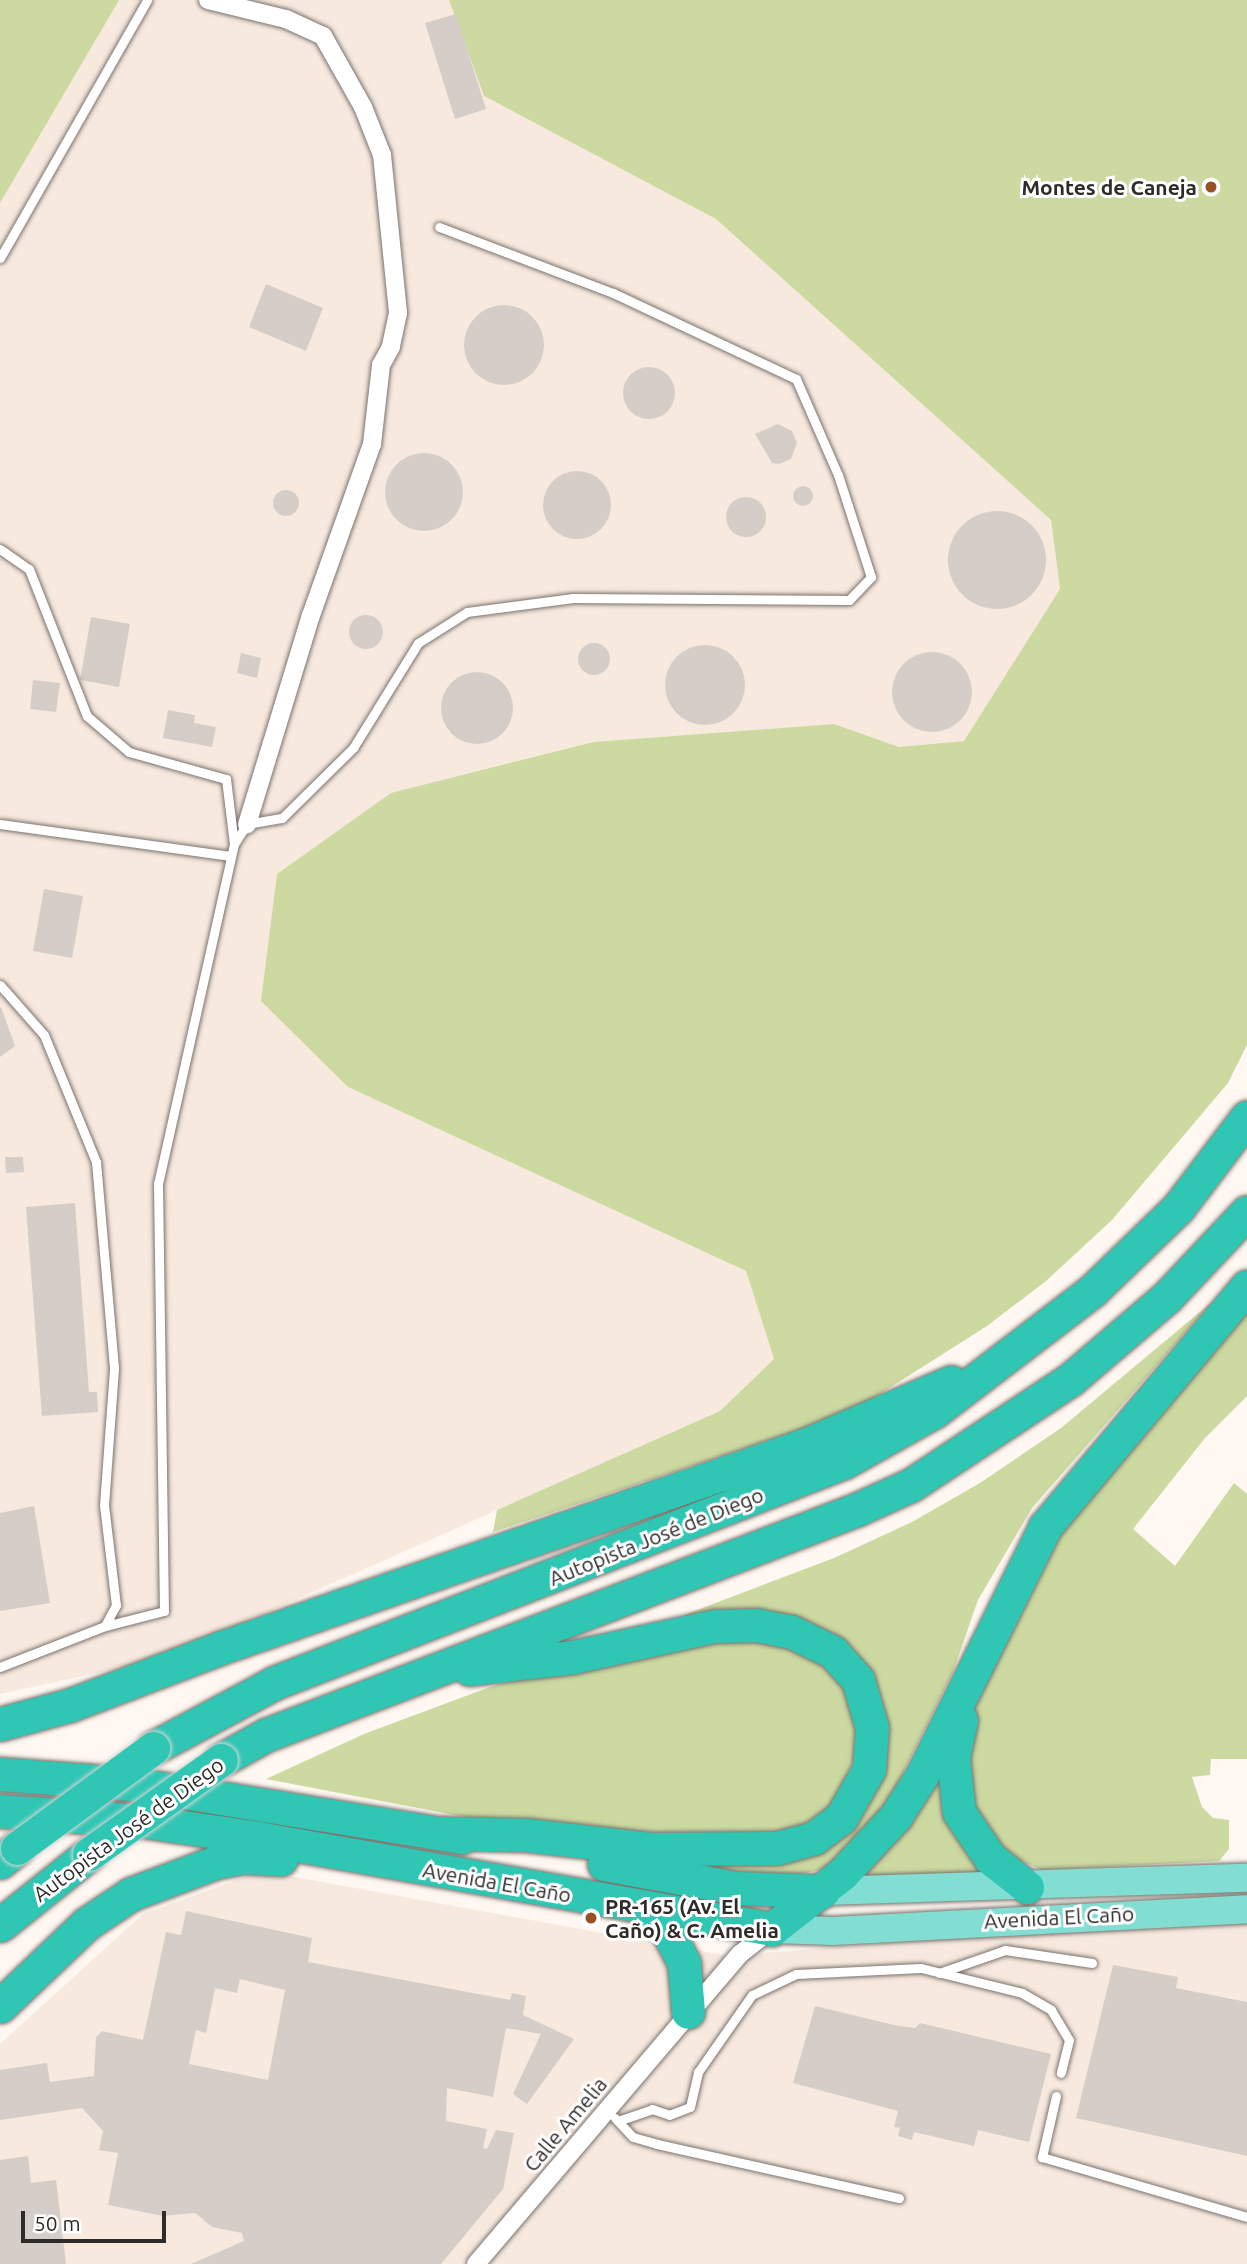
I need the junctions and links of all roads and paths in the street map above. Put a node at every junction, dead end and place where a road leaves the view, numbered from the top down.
1 (147, 0) edge
2 (208, 0) edge
3 (439, 227) dead end
4 (0, 258) edge
5 (0, 550) edge
6 (0, 824) edge
7 (247, 824) junction
8 (234, 844) junction
9 (231, 856) junction
10 (0, 985) edge
11 (1247, 1117) edge
12 (1247, 1212) edge
13 (1247, 1286) edge
14 (992, 1366) junction
15 (106, 1626) junction
16 (0, 1667) edge
17 (430, 1673) junction
18 (970, 1676) junction
19 (0, 1724) edge
20 (0, 1774) edge
21 (0, 1811) edge
22 (440, 1833) junction
23 (8, 1855) edge
24 (1247, 1878) edge
25 (514, 1885) junction
26 (1027, 1887) junction
27 (823, 1891) junction
28 (643, 1909) junction
29 (1247, 1909) edge
30 (0, 1925) edge
31 (772, 1929) junction
32 (1092, 1963) dead end
33 (939, 1973) junction
34 (0, 2006) edge
35 (688, 2012) junction
36 (1061, 2073) dead end
37 (1056, 2096) dead end
38 (612, 2115) junction
39 (899, 2198) dead end
40 (1247, 2217) edge
41 (476, 2264) edge

1 - 4 lane
2 - 7 street
3 - 7 lane
5 - 8 lane
6 - 9 lane
7 - 8 lane
8 - 9 lane
9 - 15 lane
10 - 15 lane
11 - 14 highway, Autopista José de Diego
12 - 17 highway, Autopista José de Diego
13 - 18 highway
14 - 19 highway
14 - 23 highway, Autopista José de Diego, bridge
15 - 16 lane
17 - 22 highway
17 - 30 highway, Autopista José de Diego, bridge
18 - 26 highway
18 - 27 highway
20 - 22 highway, Avenida El Caño
21 - 25 highway, Avenida El Caño
22 - 27 highway, Avenida El Caño
24 - 26 main road, Avenida El Caño
25 - 28 highway, Avenida El Caño
25 - 34 highway
26 - 27 main road, Avenida El Caño
27 - 31 highway
28 - 31 highway, Avenida El Caño
28 - 35 highway
29 - 31 main road, Avenida El Caño
31 - 35 street, Calle Amelia
32 - 33 lane
33 - 36 lane
33 - 38 lane
35 - 38 street, Calle Amelia
37 - 40 lane
38 - 39 lane
38 - 41 street, Calle Amelia

